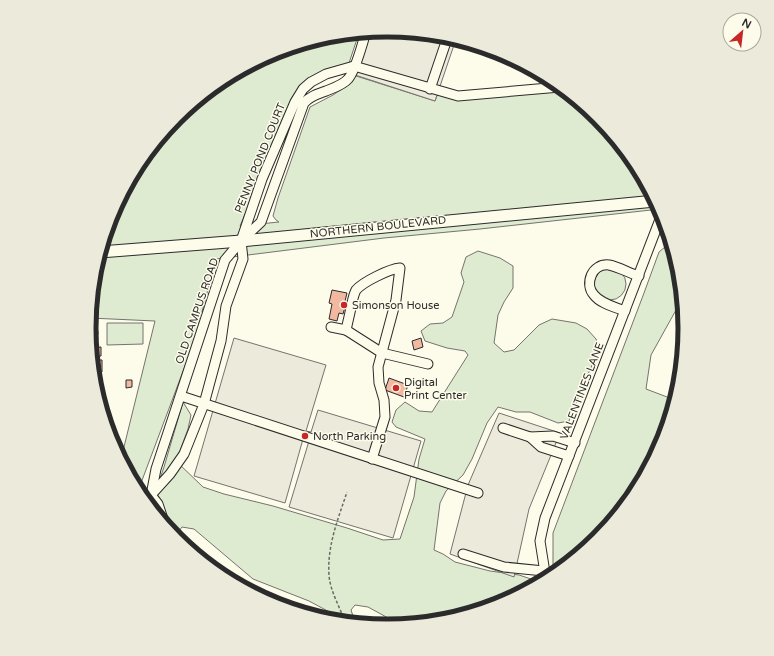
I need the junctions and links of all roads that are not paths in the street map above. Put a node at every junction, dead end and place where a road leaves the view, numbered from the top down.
1 (364, 38) edge
2 (446, 43) edge
3 (354, 66) junction
4 (549, 86) edge
5 (430, 89) junction
6 (649, 202) edge
7 (659, 223) edge
8 (241, 241) junction
9 (106, 252) edge
10 (639, 276) junction
11 (625, 311) junction
12 (331, 327) dead end
13 (346, 330) junction
14 (382, 353) junction
15 (428, 364) dead end
16 (181, 396) junction
17 (204, 404) junction
18 (503, 428) dead end
19 (530, 437) junction
20 (575, 443) junction
21 (570, 456) junction
22 (372, 459) junction
23 (478, 493) dead end
24 (150, 497) edge
25 (151, 498) edge
26 (154, 502) edge
27 (160, 510) edge
28 (463, 554) dead end
29 (545, 573) edge
30 (542, 574) edge

1 - 3 street, PENNY POND COURT
2 - 5 street
3 - 5 street
3 - 8 street, PENNY POND COURT
3 - 8 street, PENNY POND COURT
4 - 5 street
6 - 8 main road, NORTHERN BOULEVARD
7 - 10 street, VALENTINES LANE
8 - 9 main road, NORTHERN BOULEVARD
8 - 16 street, OLD CAMPUS ROAD
8 - 17 street
10 - 11 street, VALENTINES LANE
10 - 11 street
11 - 20 street, VALENTINES LANE
12 - 13 street
13 - 14 street
13 - 14 street
14 - 15 street
14 - 22 street
16 - 17 street
16 - 24 street, OLD CAMPUS ROAD
17 - 22 street
17 - 25 street
18 - 19 street
19 - 20 street
19 - 21 street
20 - 21 street, VALENTINES LANE
21 - 29 street, VALENTINES LANE
22 - 23 street
26 - 27 street
28 - 30 street

